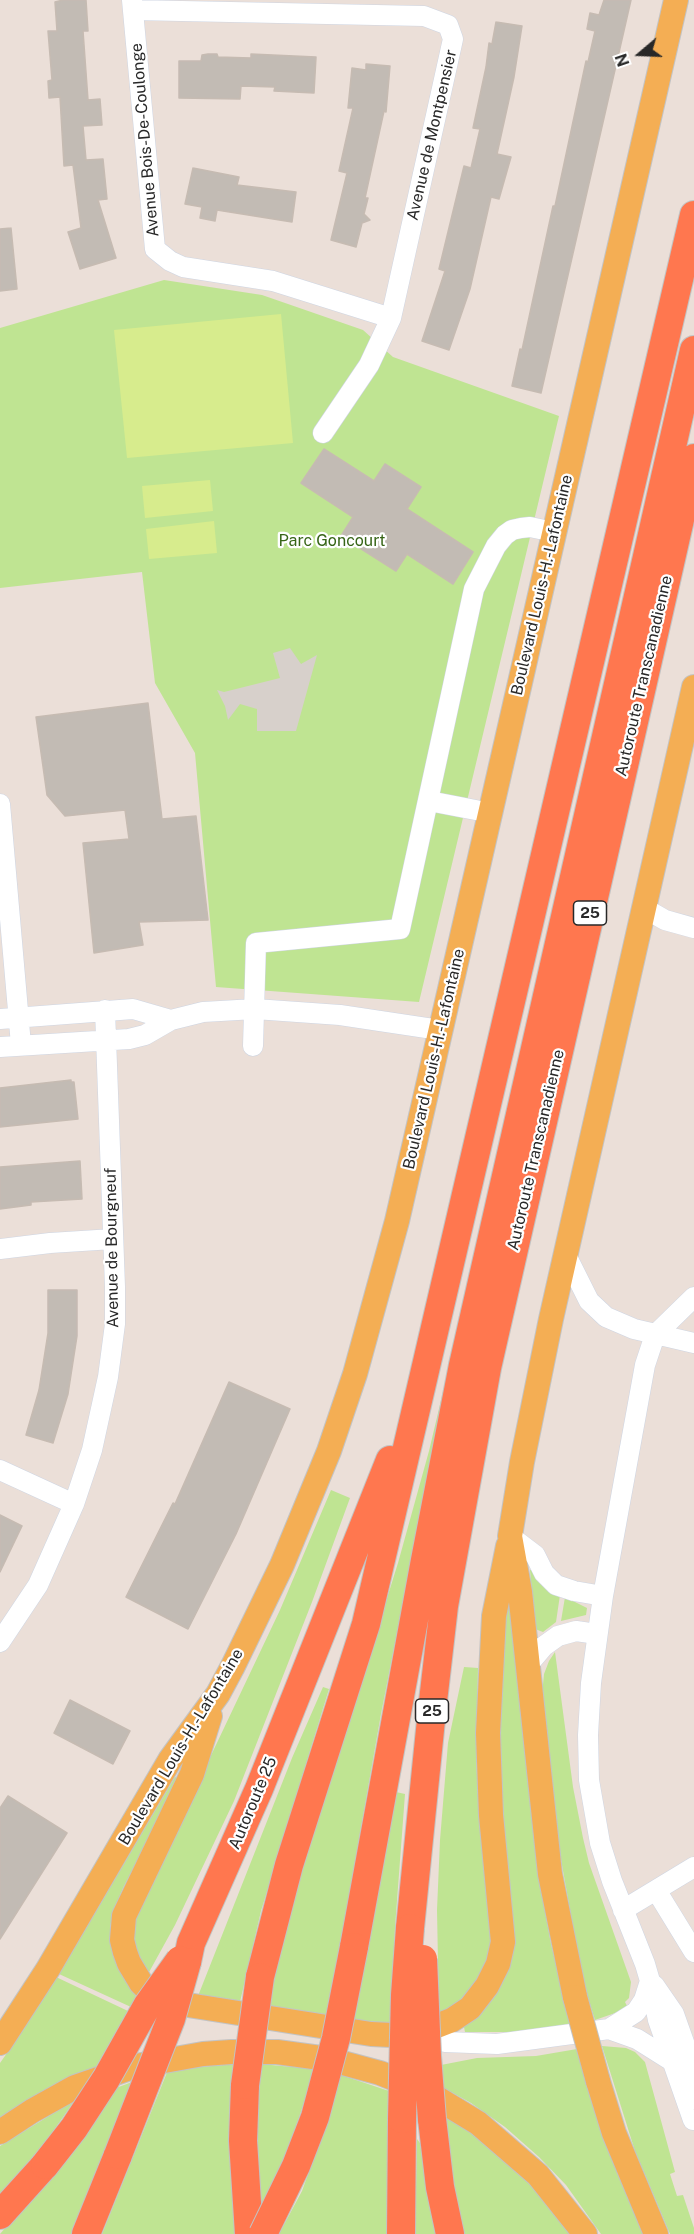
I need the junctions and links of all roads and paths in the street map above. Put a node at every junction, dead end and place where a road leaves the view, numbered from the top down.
1 (676, 0) edge
2 (133, 5) edge
3 (694, 215) edge
4 (391, 318) junction
5 (694, 350) edge
6 (322, 433) dead end
7 (694, 458) edge
8 (554, 532) junction
9 (693, 699) edge
10 (429, 801) junction
11 (0, 804) edge
12 (490, 813) junction
13 (644, 908) junction
14 (694, 928) edge
15 (255, 1009) junction
16 (105, 1010) junction
17 (10, 1018) edge
18 (171, 1020) junction
19 (440, 1030) junction
20 (105, 1041) junction
21 (21, 1044) junction
22 (253, 1046) dead end
23 (0, 1047) edge
24 (113, 1239) junction
25 (0, 1249) edge
26 (566, 1255) junction
27 (694, 1297) edge
28 (655, 1335) junction
29 (694, 1343) edge
30 (424, 1374) junction
31 (0, 1470) edge
32 (74, 1504) junction
33 (510, 1536) junction
34 (603, 1596) junction
35 (597, 1634) junction
36 (0, 1642) edge
37 (527, 1666) junction
38 (218, 1694) junction
39 (694, 1867) edge
40 (656, 1890) junction
41 (623, 1910) junction
42 (416, 1929) junction
43 (694, 1952) edge
44 (186, 1955) junction
45 (650, 1981) junction
46 (609, 2029) junction
47 (411, 2036) junction
48 (0, 2043) edge
49 (672, 2061) junction
50 (694, 2122) edge
51 (0, 2132) edge
52 (0, 2215) edge
53 (86, 2234) edge
54 (249, 2234) edge
55 (263, 2234) edge
56 (401, 2234) edge
57 (450, 2234) edge
58 (585, 2234) edge
59 (656, 2234) edge

1 - 8 main road, Boulevard Louis-H.-Lafontaine
2 - 4 street, Avenue Bois-De-Coulonge
2 - 4 street, Avenue de Montpensier
3 - 30 highway
4 - 6 street, Avenue de Montpensier
5 - 55 highway, bridge
7 - 42 highway, Autoroute Transcanadienne / 25
8 - 10 street
8 - 12 main road, Boulevard Louis-H.-Lafontaine
9 - 13 main road
10 - 12 street
10 - 15 street
11 - 17 street
12 - 19 main road, Boulevard Louis-H.-Lafontaine
13 - 14 street
13 - 26 main road
15 - 18 street
15 - 19 street
15 - 22 street
16 - 17 street
16 - 18 street
16 - 20 street, Avenue de Bourgneuf
17 - 21 street
18 - 20 street
19 - 38 main road, Boulevard Louis-H.-Lafontaine
20 - 21 street
20 - 24 street, Avenue de Bourgneuf
21 - 23 street
24 - 25 street
24 - 32 street, Avenue de Bourgneuf
26 - 28 street
26 - 33 main road
27 - 28 street
28 - 29 street
28 - 34 street
30 - 44 highway, Autoroute 25
30 - 54 highway, bridge
31 - 32 street
32 - 36 street, Avenue de Bourgneuf
33 - 34 street
33 - 37 main road
33 - 47 main road
34 - 35 street
35 - 37 street
35 - 41 street
37 - 59 main road, bridge
38 - 47 main road
38 - 48 main road, Boulevard Louis-H.-Lafontaine
39 - 40 street
40 - 41 street
40 - 43 street
41 - 45 street
42 - 56 highway, bridge
42 - 57 highway, bridge
44 - 52 highway, bridge
44 - 53 highway, Autoroute 25, bridge
45 - 46 street
45 - 49 street
45 - 50 street
46 - 47 street
46 - 49 street
49 - 50 street
51 - 58 main road

